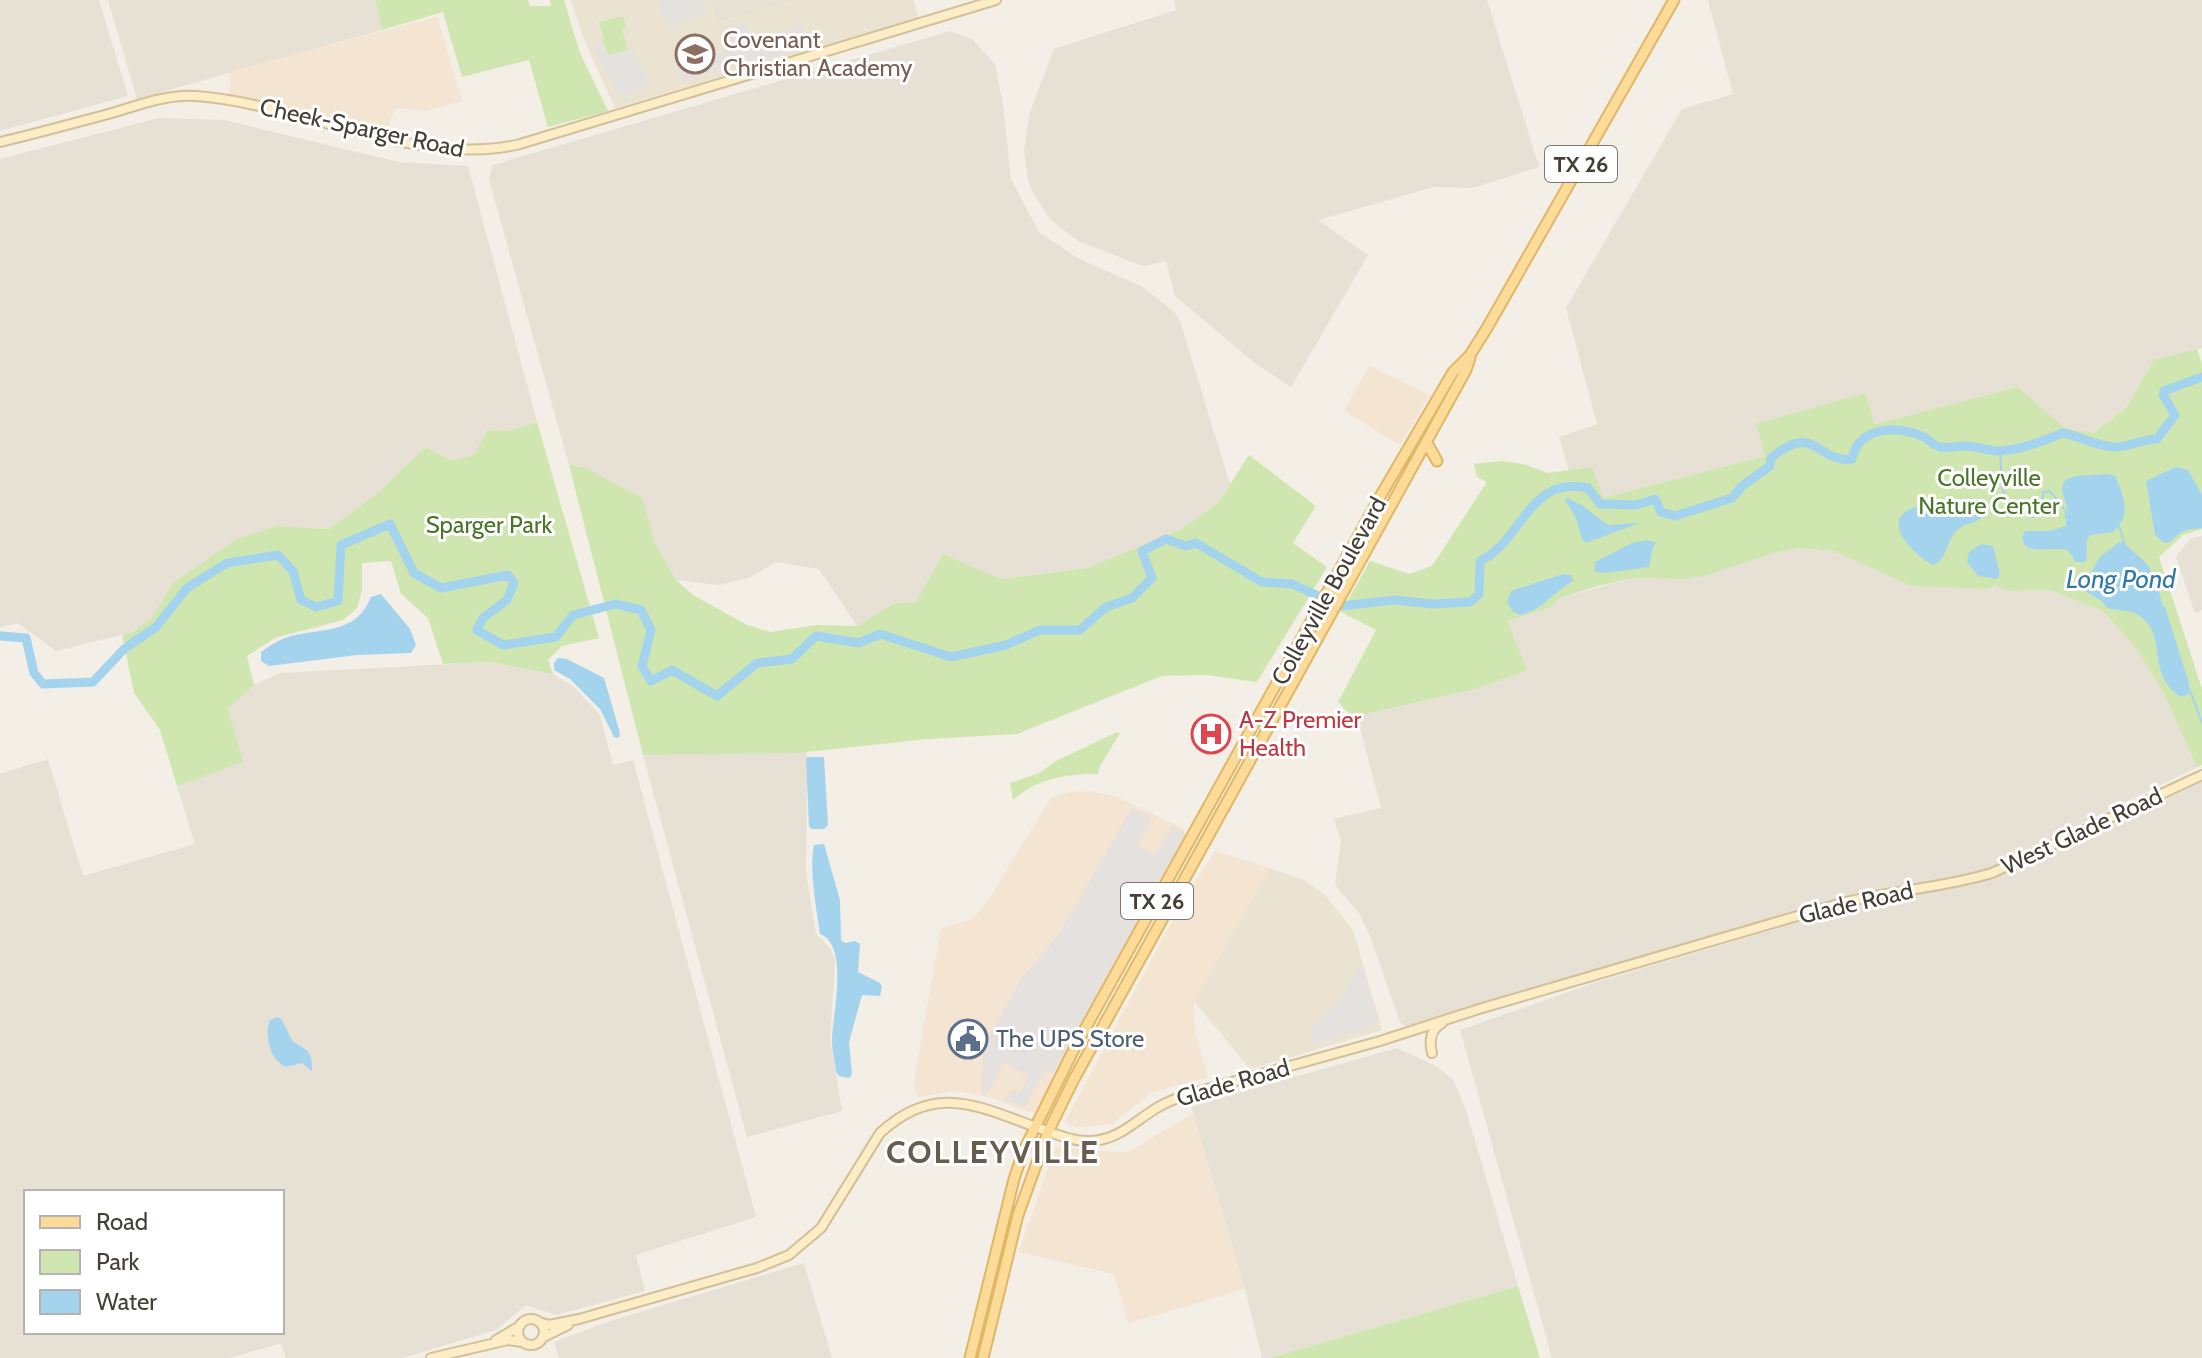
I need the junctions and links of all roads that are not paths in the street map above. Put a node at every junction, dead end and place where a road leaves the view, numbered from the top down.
1 (996, 0) edge
2 (1674, 0) edge
3 (0, 142) edge
4 (1470, 355) junction
5 (1432, 407) junction
6 (1443, 413) junction
7 (1427, 443) junction
8 (1437, 461) dead end
9 (1402, 462) junction
10 (1415, 464) junction
11 (1347, 572) junction
12 (1313, 636) junction
13 (2202, 775) edge
14 (1960, 882) joint
15 (1103, 999) junction
16 (1113, 1005) junction
17 (1448, 1020) junction
18 (1432, 1053) dead end
19 (1035, 1127) junction
20 (1048, 1132) junction
21 (579, 1319) junction
22 (539, 1322) junction
23 (520, 1326) junction
24 (542, 1338) junction
25 (522, 1342) junction
26 (492, 1343) junction
27 (431, 1358) edge
28 (970, 1358) edge
29 (983, 1358) edge

1 - 3 main road, Cheek-Sparger Road
2 - 4 main road, Colleyville Boulevard / TX 26
4 - 5 main road, Colleyville Boulevard / TX 26
4 - 6 main road, Colleyville Boulevard / TX 26
5 - 6 main road
5 - 9 main road, Colleyville Boulevard / TX 26
6 - 7 main road, Colleyville Boulevard / TX 26
7 - 8 main road
7 - 10 main road, Colleyville Boulevard / TX 26
9 - 10 main road
9 - 11 main road, Colleyville Boulevard / TX 26
10 - 11 main road, Colleyville Boulevard / TX 26
11 - 12 main road, Colleyville Boulevard / TX 26
12 - 15 main road, Colleyville Boulevard / TX 26
12 - 16 main road, Colleyville Boulevard / TX 26
13 - 14 main road, West Glade Road
14 - 17 main road, Glade Road
15 - 16 main road
15 - 19 main road, Colleyville Boulevard / TX 26
16 - 20 main road, Colleyville Boulevard / TX 26
17 - 18 main road
17 - 20 main road, Glade Road
19 - 20 main road, Glade Road
19 - 21 main road, Glade Road
19 - 28 main road, Colleyville Boulevard / TX 26
20 - 29 main road, Colleyville Boulevard / TX 26
21 - 22 main road, Glade Road
21 - 24 main road, Glade Road
22 - 23 main road, Glade Road
22 - 24 main road
23 - 25 main road
23 - 26 main road, Glade Road
24 - 25 main road, Glade Road
25 - 26 main road, Glade Road
26 - 27 main road, Glade Road

